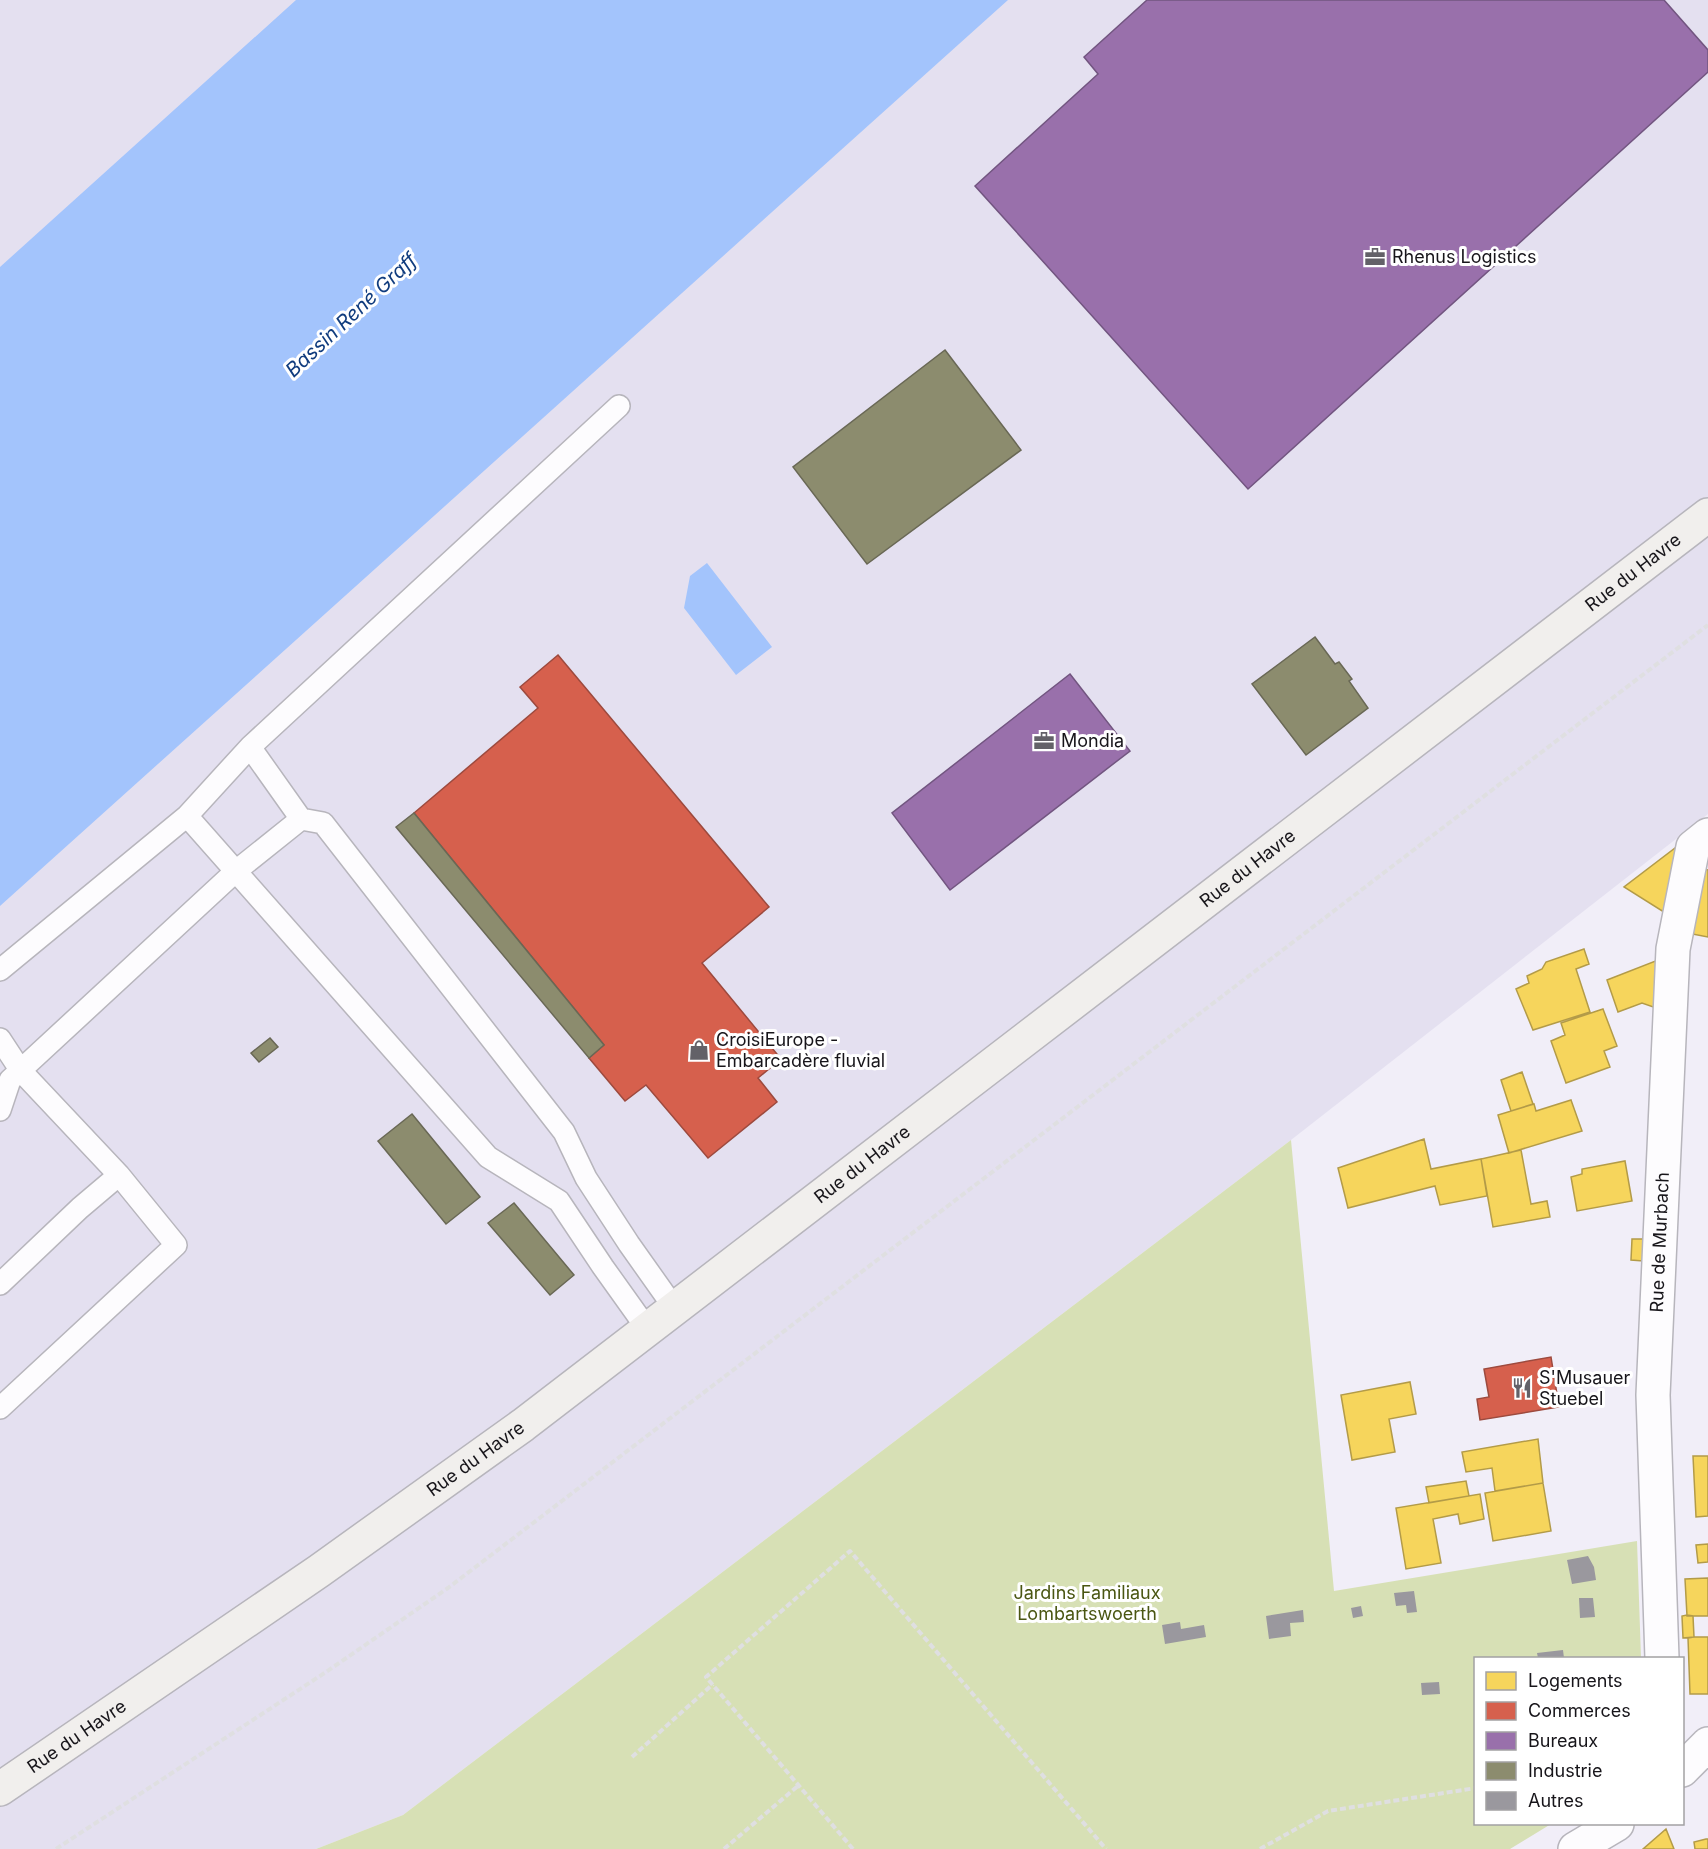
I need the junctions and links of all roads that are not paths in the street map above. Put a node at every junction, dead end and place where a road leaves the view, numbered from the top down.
1 (619, 406) dead end
2 (1708, 515) edge
3 (250, 747) junction
4 (187, 816) junction
5 (301, 819) junction
6 (1708, 835) edge
7 (236, 871) junction
8 (0, 970) edge
9 (0, 1039) edge
10 (21, 1071) junction
11 (0, 1110) edge
12 (119, 1175) junction
13 (586, 1178) junction
14 (559, 1201) junction
15 (0, 1284) edge
16 (675, 1309) junction
17 (648, 1330) junction
18 (0, 1408) edge
19 (1662, 1657) edge
20 (0, 1789) edge
21 (1615, 1825) edge
22 (1575, 1849) edge

1 - 3 lane
2 - 16 main road, Rue du Havre
3 - 4 lane
3 - 5 lane
4 - 7 lane
4 - 8 lane
5 - 7 lane
5 - 13 lane
6 - 19 street, Rue de Murbach
7 - 10 lane
7 - 14 lane
9 - 10 lane
10 - 11 lane
10 - 12 lane
12 - 15 lane
12 - 18 lane
13 - 14 lane
13 - 16 lane
14 - 17 lane
16 - 17 main road, Rue du Havre
17 - 20 main road, Rue du Havre
21 - 22 street

